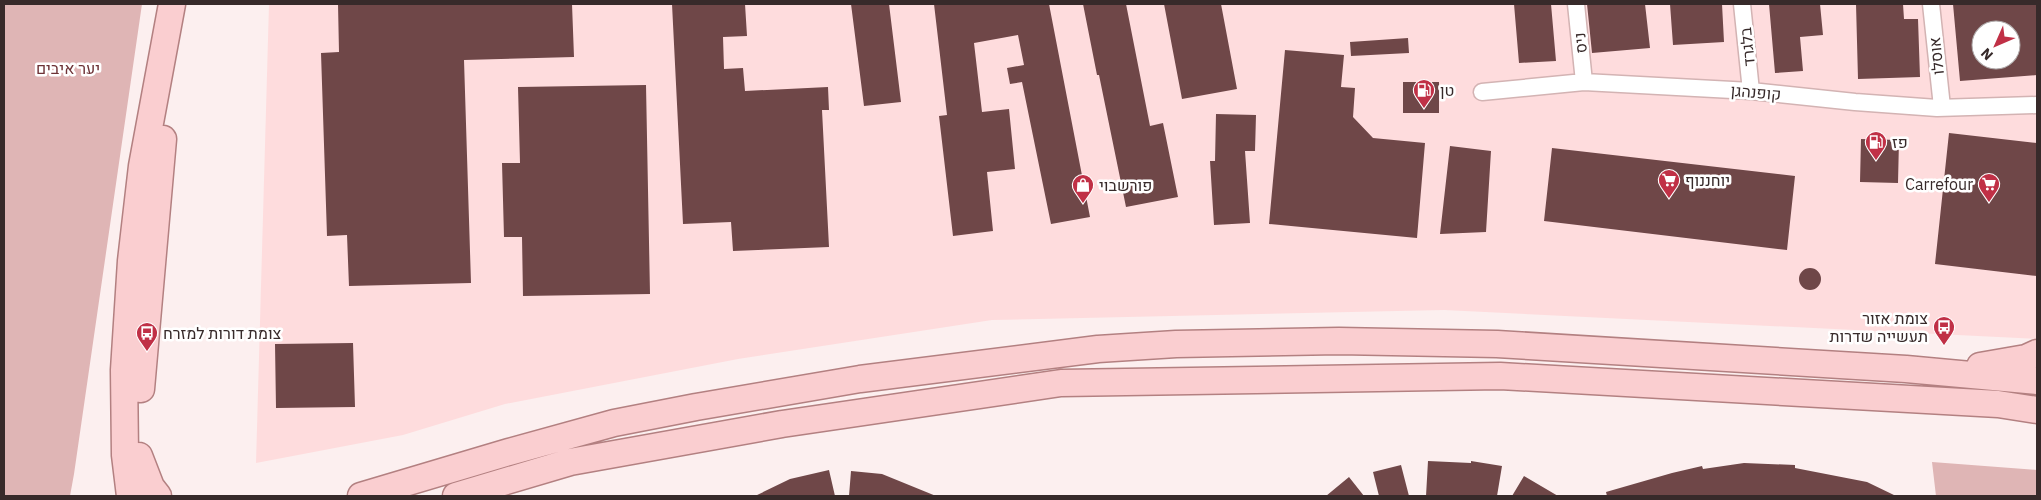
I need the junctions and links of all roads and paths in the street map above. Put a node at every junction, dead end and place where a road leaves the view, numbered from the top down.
1 (172, 4) edge
2 (176, 4) edge
3 (1576, 4) edge
4 (1742, 4) edge
5 (1931, 4) edge
6 (1584, 82) junction
7 (1752, 91) junction
8 (1482, 92) dead end
9 (2035, 106) edge
10 (1942, 107) junction
11 (2037, 353) edge
12 (1906, 369) junction
13 (2037, 381) edge
14 (1998, 404) junction
15 (2037, 410) edge
16 (2037, 422) edge
17 (139, 456) junction
18 (134, 495) edge
19 (158, 496) edge
20 (362, 496) edge
21 (456, 496) edge

1 - 18 main road
2 - 17 main road
3 - 6 street, ניס
4 - 7 street, בלגרד
5 - 10 street, אוסלו
6 - 7 street, קופנהגן
6 - 8 street, קופנהגן
7 - 10 street, קופנהגן
9 - 10 street, קופנהגן
11 - 12 main road
12 - 13 main road
12 - 20 main road
14 - 15 main road
14 - 16 main road
14 - 21 main road
17 - 18 main road
17 - 19 main road

